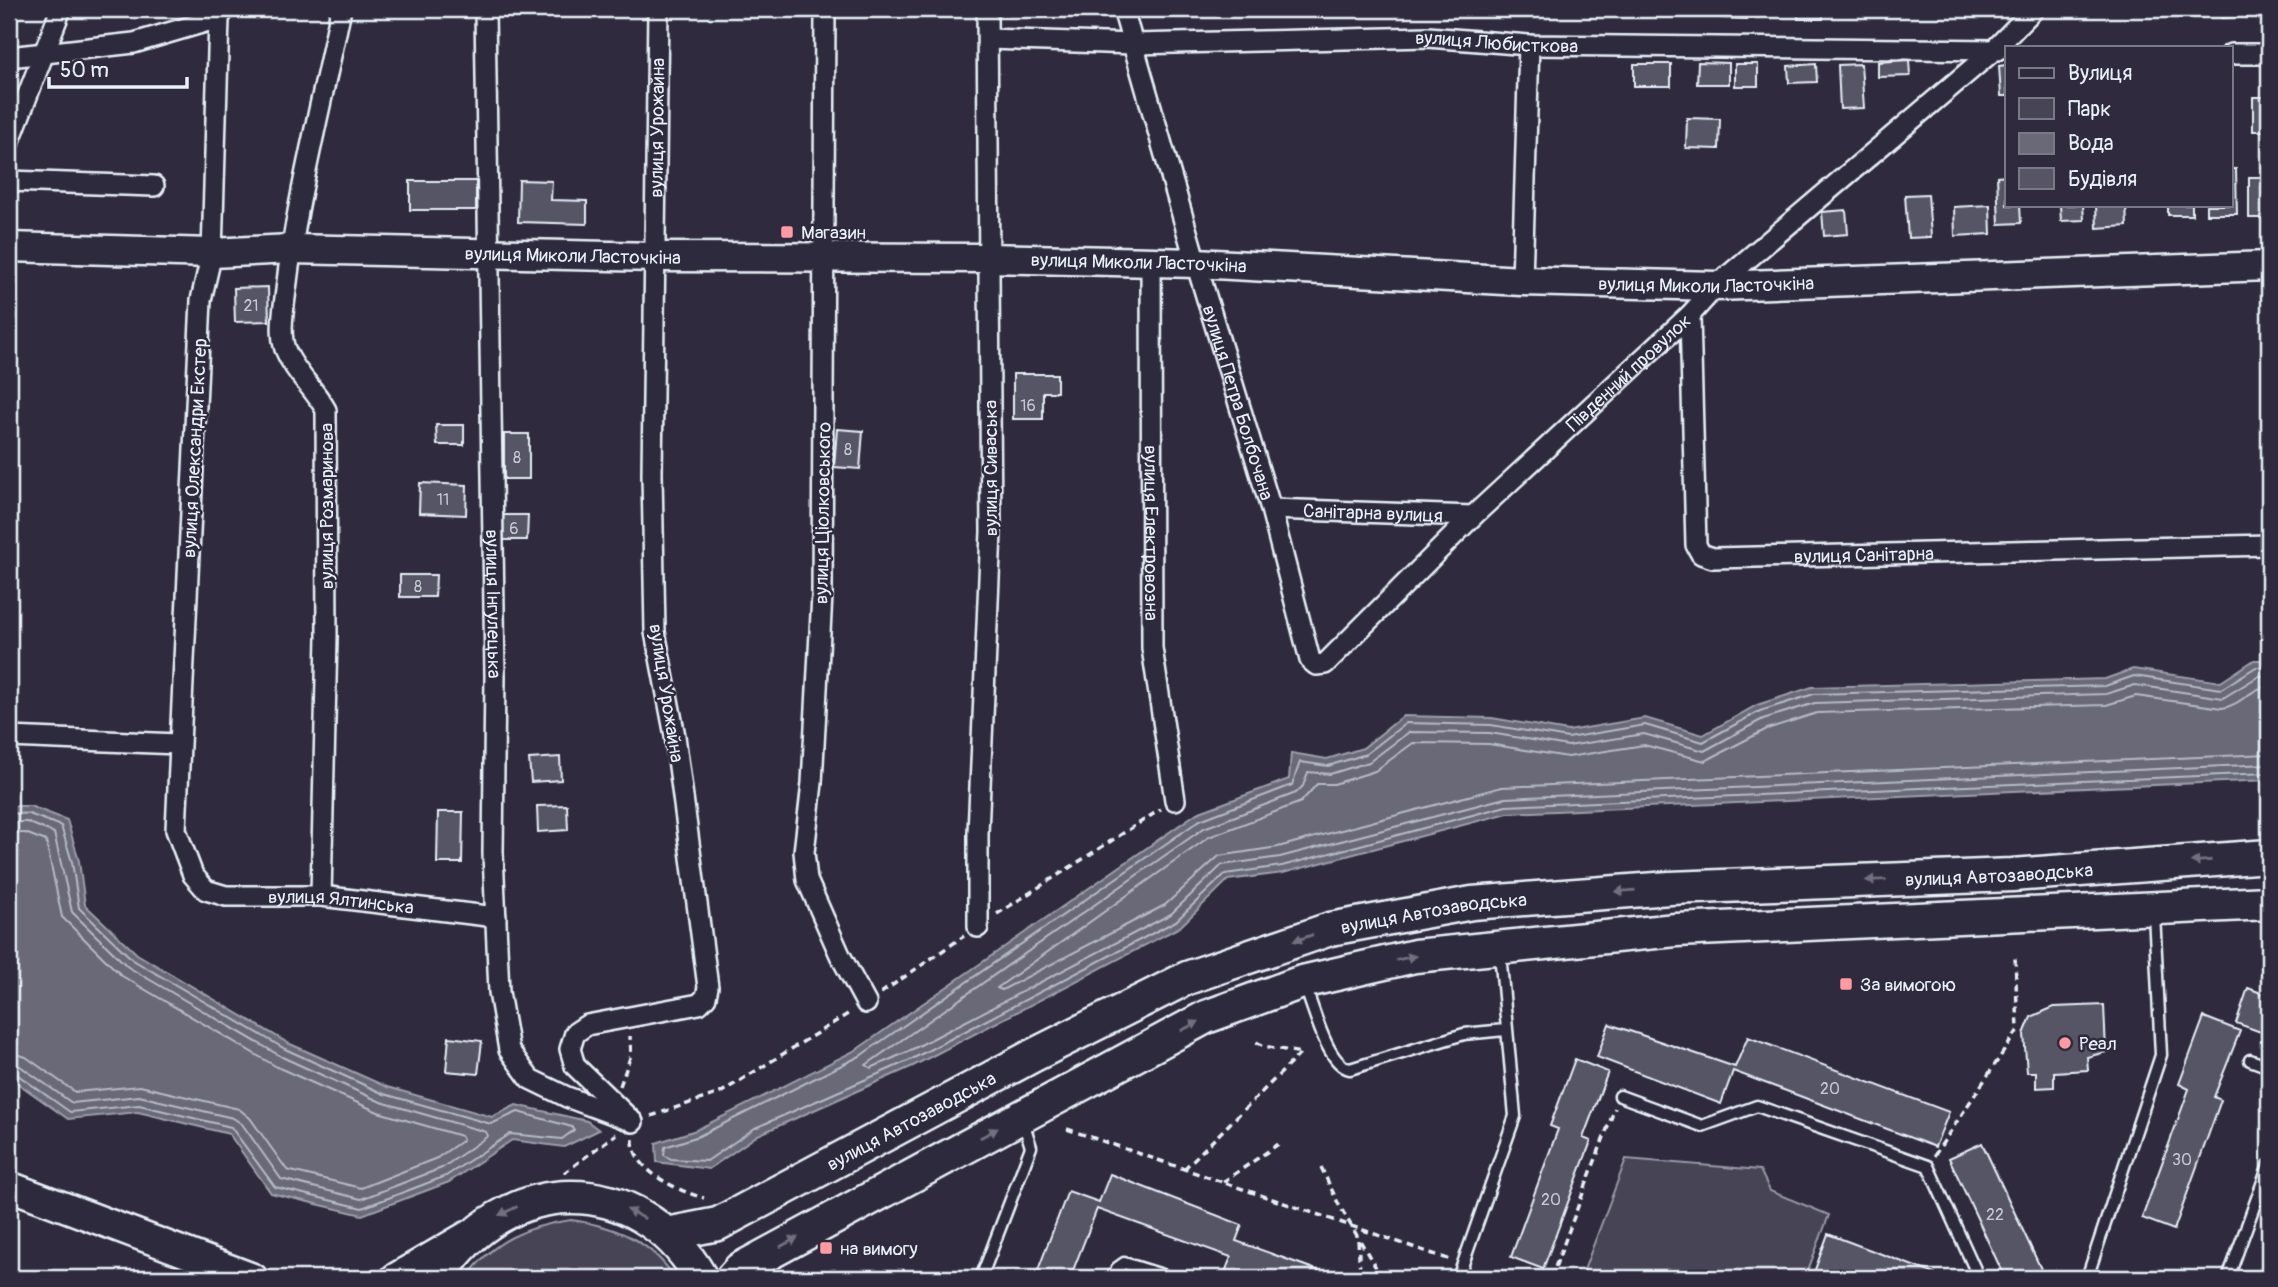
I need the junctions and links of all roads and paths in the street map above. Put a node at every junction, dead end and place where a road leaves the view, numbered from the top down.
1 (61, 9) edge
2 (341, 9) edge
3 (485, 9) edge
4 (658, 9) edge
5 (824, 9) edge
6 (988, 9) edge
7 (1123, 9) edge
8 (2034, 9) edge
9 (222, 13) edge
10 (988, 39) junction
11 (1134, 44) junction
12 (1529, 45) junction
13 (2000, 50) edge
14 (43, 54) junction
15 (2232, 54) edge
16 (2269, 54) edge
17 (9, 57) edge
18 (9, 144) edge
19 (9, 181) edge
20 (154, 186) dead end
21 (9, 247) edge
22 (291, 249) junction
23 (490, 252) junction
24 (212, 253) junction
25 (823, 255) junction
26 (655, 257) junction
27 (989, 258) junction
28 (1152, 263) junction
29 (1196, 263) junction
30 (2269, 266) edge
31 (1522, 281) junction
32 (1716, 286) junction
33 (1690, 315) junction
34 (1271, 509) junction
35 (1473, 516) junction
36 (2269, 545) edge
37 (1325, 664) joint
38 (9, 737) edge
39 (178, 744) junction
40 (1175, 800) joint
41 (2269, 856) edge
42 (193, 875) joint
43 (1670, 888) junction
44 (321, 896) junction
45 (2269, 903) edge
46 (2154, 909) junction
47 (496, 917) junction
48 (978, 927) junction
49 (1676, 930) junction
50 (1499, 948) junction
51 (2015, 957) dead end
52 (1302, 982) junction
53 (866, 1003) junction
54 (646, 1013) junction
55 (1505, 1030) junction
56 (1252, 1041) dead end
57 (2250, 1060) dead end
58 (2269, 1067) edge
59 (1620, 1096) joint
60 (1021, 1115) junction
61 (633, 1122) junction
62 (1067, 1129) dead end
63 (1280, 1143) dead end
64 (2269, 1165) edge
65 (1928, 1166) junction
66 (1321, 1167) dead end
67 (1184, 1168) junction
68 (1223, 1182) junction
69 (9, 1186) edge
70 (704, 1198) dead end
71 (541, 1199) junction
72 (1352, 1226) junction
73 (478, 1229) junction
74 (667, 1234) junction
75 (1358, 1237) junction
76 (1463, 1264) junction
77 (1360, 1273) dead end
78 (248, 1277) edge
79 (395, 1278) edge
80 (438, 1278) edge
81 (701, 1278) edge
82 (732, 1278) edge
83 (981, 1278) edge
84 (1113, 1278) edge
85 (1172, 1278) edge
86 (1382, 1278) edge
87 (1458, 1278) edge
88 (1551, 1278) edge
89 (1979, 1278) edge
90 (2087, 1278) edge
91 (2228, 1278) edge

1 - 14 street
2 - 22 street, вулиця Розмаринова
3 - 23 street, вулиця Інгулецька
4 - 26 street, вулиця Урожайна
5 - 25 street, вулиця Ціолковського
6 - 10 street, вулиця Сиваська
7 - 11 street, вулиця Петра Болбочана
8 - 13 street, Південний провулок
9 - 14 street
9 - 24 street, вулиця Олександри Екстер
10 - 11 street, вулиця Любисткова
10 - 27 street, вулиця Сиваська
11 - 12 street, вулиця Любисткова
11 - 29 street, вулиця Петра Болбочана
12 - 13 street, вулиця Любисткова
12 - 31 street
13 - 32 street, Південний провулок
14 - 17 street
14 - 18 street
15 - 16 street
19 - 20 street
21 - 24 street, вулиця Миколи Ласточкіна
22 - 23 street, вулиця Миколи Ласточкіна
22 - 24 street, вулиця Миколи Ласточкіна
22 - 44 street, вулиця Розмаринова
23 - 26 street, вулиця Миколи Ласточкіна
23 - 47 street, вулиця Інгулецька
24 - 39 street, вулиця Олександри Екстер
25 - 26 street, вулиця Миколи Ласточкіна
25 - 27 street, вулиця Миколи Ласточкіна
25 - 53 street, вулиця Ціолковського
26 - 54 street, вулиця Урожайна
27 - 28 street, вулиця Миколи Ласточкіна
27 - 48 street, вулиця Сиваська
28 - 29 street, вулиця Миколи Ласточкіна
28 - 40 street, вулиця Електровозна
29 - 31 street, вулиця Миколи Ласточкіна
29 - 34 street, вулиця Петра Болбочана
30 - 32 street, вулиця Миколи Ласточкіна
31 - 32 street, вулиця Миколи Ласточкіна
32 - 33 street, Південний провулок
33 - 35 street, Південний провулок
33 - 36 street, вулиця Санітарна
34 - 35 street, Санітарна вулиця
34 - 37 street, вулиця Петра Болбочана
35 - 37 street, Південний провулок
38 - 39 street
39 - 42 street, вулиця Олександри Екстер
40 - 48 path
41 -> 43 main road, вулиця Автозаводська
42 - 44 street, вулиця Ялтинська
43 - 49 main road
43 -> 74 main road, вулиця Автозаводська
44 - 47 street, вулиця Ялтинська
45 - 46 main road, вулиця Автозаводська
46 - 49 main road, вулиця Автозаводська
46 - 90 lane
47 - 61 street, вулиця Інгулецька
48 - 53 path
49 - 50 main road, вулиця Автозаводська
52 -> 50 main road, вулиця Автозаводська
50 - 55 lane
51 - 65 path
52 - 55 lane
60 -> 52 main road, вулиця Автозаводська
53 - 61 path
54 - 61 path
54 - 61 street, вулиця Урожайна
55 - 76 lane
56 - 67 path
57 - 58 lane
59 - 65 lane
59 - 88 path
82 -> 60 main road, вулиця Автозаводська
60 - 83 lane
61 - 70 path
61 - 71 path
62 - 67 path
63 - 68 path
64 - 91 lane
65 - 89 lane
66 - 72 path
67 - 68 path
68 - 72 path
69 - 78 street
71 -> 73 main road
74 -> 71 main road
72 - 75 path
72 - 76 path
73 - 79 street
73 - 80 main road
74 - 81 main road
75 - 77 path
75 - 86 path
76 - 87 lane
84 - 85 lane

